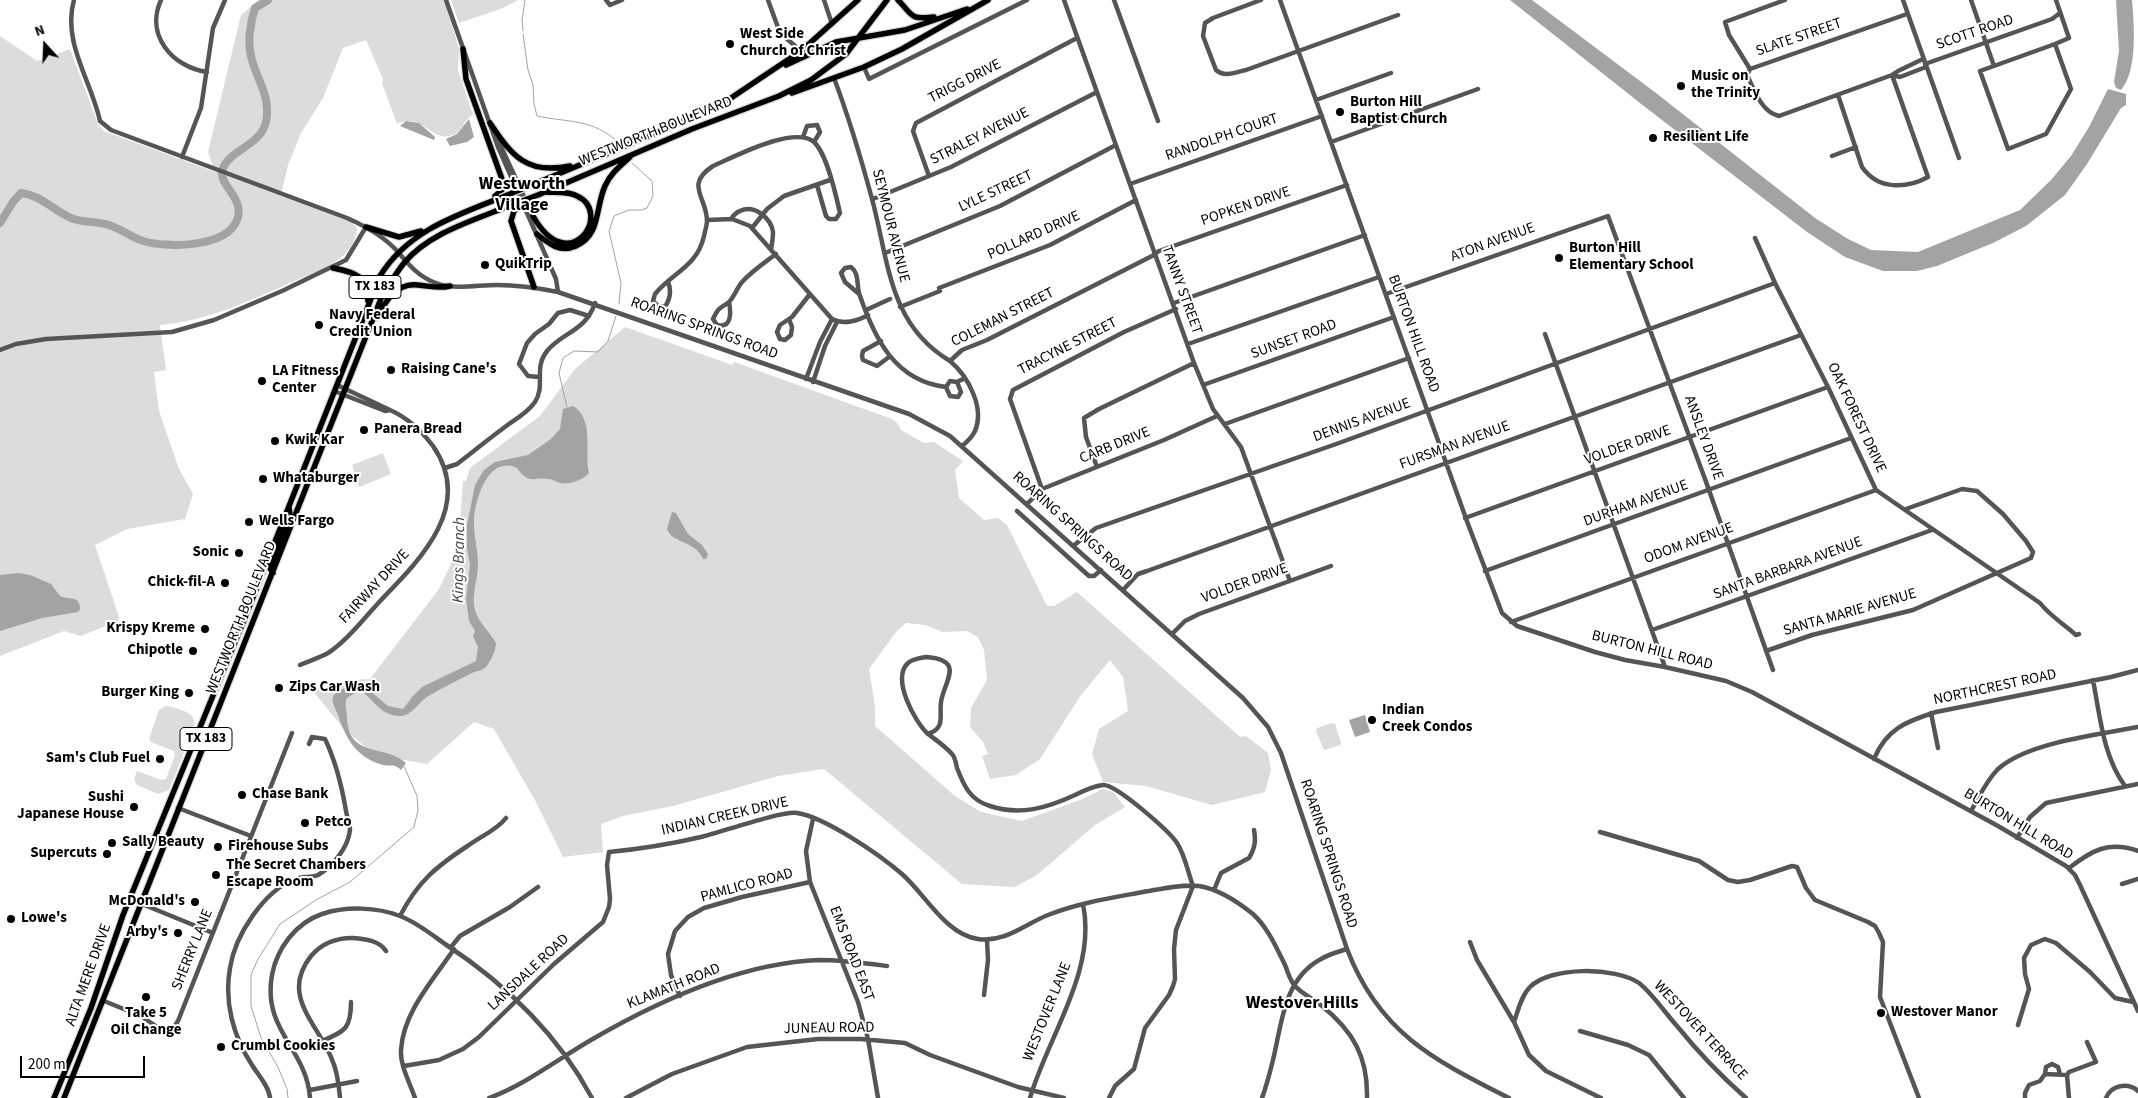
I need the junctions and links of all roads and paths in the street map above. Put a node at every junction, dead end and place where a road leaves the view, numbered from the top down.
1 (74, 0) edge
2 (161, 0) edge
3 (225, 0) edge
4 (446, 0) edge
5 (606, 0) edge
6 (622, 0) edge
7 (768, 0) edge
8 (824, 0) edge
9 (858, 0) edge
10 (887, 0) edge
11 (987, 0) edge
12 (1027, 0) edge
13 (1064, 0) edge
14 (1114, 0) edge
15 (1261, 0) edge
16 (1280, 0) edge
17 (1786, 0) edge
18 (1903, 0) edge
19 (1971, 0) edge
20 (2056, 0) edge
21 (900, 1) edge
22 (976, 6) junction
23 (2060, 13) junction
24 (1907, 14) junction
25 (1398, 15) dead end
26 (943, 16) junction
27 (832, 24) junction
28 (859, 37) junction
29 (1077, 38) junction
30 (1986, 42) junction
31 (2054, 44) junction
32 (463, 49) junction
33 (1298, 50) junction
34 (801, 51) junction
35 (1925, 63) junction
36 (1994, 66) junction
37 (864, 67) junction
38 (776, 69) junction
39 (1750, 69) junction
40 (207, 72) junction
41 (1391, 73) dead end
42 (1892, 76) junction
43 (834, 78) junction
44 (1478, 89) dead end
45 (1097, 92) junction
46 (1838, 95) junction
47 (779, 96) junction
48 (1316, 100) junction
49 (708, 110) junction
50 (1322, 116) junction
51 (713, 121) junction
52 (1158, 121) dead end
53 (490, 123) junction
54 (654, 134) junction
55 (803, 137) junction
56 (814, 142) junction
57 (1331, 142) junction
58 (658, 144) junction
59 (1116, 145) junction
60 (1856, 148) junction
61 (634, 153) junction
62 (1832, 156) dead end
63 (182, 157) junction
64 (1959, 158) dead end
65 (582, 164) junction
66 (928, 176) junction
67 (830, 180) junction
68 (1130, 184) junction
69 (817, 185) junction
70 (1347, 185) junction
71 (541, 193) junction
72 (872, 199) junction
73 (1136, 200) junction
74 (475, 208) junction
75 (762, 214) junction
76 (533, 216) joint
77 (1608, 216) joint
78 (731, 219) junction
79 (447, 220) junction
80 (707, 220) junction
81 (435, 226) junction
82 (366, 227) junction
83 (752, 228) junction
84 (451, 230) junction
85 (537, 234) junction
86 (1364, 235) junction
87 (1755, 238) dead end
88 (771, 249) junction
89 (398, 252) junction
90 (885, 253) junction
91 (776, 254) junction
92 (1155, 254) junction
93 (405, 262) junction
94 (333, 268) junction
95 (1379, 277) junction
96 (668, 282) junction
97 (1775, 283) junction
98 (450, 286) junction
99 (534, 287) junction
100 (558, 292) junction
101 (810, 294) junction
102 (859, 294) junction
103 (1386, 294) junction
104 (890, 300) dead end
105 (729, 302) junction
106 (1174, 302) junction
107 (368, 303) junction
108 (595, 303) junction
109 (900, 307) junction
110 (1176, 309) junction
111 (866, 310) junction
112 (868, 315) junction
113 (589, 316) junction
114 (1394, 317) junction
115 (789, 319) junction
116 (832, 319) junction
117 (837, 322) junction
118 (1649, 330) junction
119 (1545, 334) dead end
120 (367, 335) junction
121 (1801, 335) junction
122 (881, 341) junction
123 (1188, 344) junction
124 (0, 350) edge
125 (889, 357) junction
126 (1409, 358) junction
127 (950, 362) junction
128 (1194, 364) junction
129 (1556, 364) junction
130 (539, 377) junction
131 (965, 378) junction
132 (806, 379) junction
133 (813, 382) junction
134 (957, 382) junction
135 (1670, 382) junction
136 (1203, 385) junction
137 (946, 387) junction
138 (1828, 387) junction
139 (336, 388) junction
140 (344, 392) junction
141 (1427, 410) junction
142 (1217, 416) junction
143 (1575, 416) junction
144 (1225, 424) junction
145 (1690, 437) junction
146 (1851, 438) junction
147 (962, 446) junction
148 (311, 447) junction
149 (1446, 463) junction
150 (1098, 467) junction
151 (445, 468) junction
152 (1595, 471) junction
153 (1251, 473) junction
154 (1042, 488) junction
155 (1709, 490) junction
156 (1876, 490) junction
157 (304, 496) junction
158 (1027, 504) junction
159 (289, 505) junction
160 (1906, 509) junction
161 (1017, 511) dead end
162 (1466, 518) junction
163 (1614, 525) junction
164 (1270, 526) junction
165 (1932, 530) junction
166 (1728, 544) junction
167 (1073, 546) junction
168 (1331, 566) dead end
169 (1101, 570) junction
170 (1485, 571) junction
171 (273, 572) junction
172 (1995, 574) junction
173 (1633, 578) junction
174 (1290, 581) junction
175 (1123, 590) junction
176 (1747, 597) junction
177 (1511, 622) junction
178 (1652, 630) junction
179 (1172, 634) junction
180 (2079, 634) dead end
181 (1766, 651) junction
182 (300, 665) dead end
183 (1665, 667) junction
184 (1773, 670) dead end
185 (2138, 670) edge
186 (2093, 680) junction
187 (1931, 713) junction
188 (2138, 727) edge
189 (292, 733) dead end
190 (928, 734) junction
191 (2104, 734) junction
192 (309, 744) dead end
193 (1938, 748) dead end
194 (1874, 758) junction
195 (2138, 784) edge
196 (2126, 786) junction
197 (169, 804) joint
198 (178, 808) junction
199 (1971, 811) junction
200 (506, 818) dead end
201 (813, 819) junction
202 (1254, 830) dead end
203 (1600, 832) dead end
204 (251, 836) junction
205 (2018, 838) junction
206 (2138, 851) edge
207 (609, 852) joint
208 (2069, 868) junction
209 (2138, 879) edge
210 (810, 882) junction
211 (2122, 884) dead end
212 (1193, 886) junction
213 (538, 887) dead end
214 (1214, 890) junction
215 (142, 904) junction
216 (1083, 904) junction
217 (400, 916) junction
218 (213, 932) junction
219 (987, 940) junction
220 (1470, 942) dead end
221 (452, 948) junction
222 (1347, 949) junction
223 (386, 951) dead end
224 (841, 960) junction
225 (887, 966) dead end
226 (1294, 986) junction
227 (984, 994) dead end
228 (680, 996) junction
229 (517, 1000) junction
230 (104, 1001) junction
231 (351, 1002) dead end
232 (2133, 1002) junction
233 (2138, 1011) edge
234 (1514, 1022) junction
235 (2018, 1025) dead end
236 (1580, 1030) dead end
237 (868, 1039) junction
238 (322, 1041) junction
239 (2087, 1042) dead end
240 (566, 1055) junction
241 (404, 1066) junction
242 (2046, 1074) junction
243 (2060, 1074) junction
244 (2067, 1075) junction
245 (357, 1081) dead end
246 (339, 1084) junction
247 (310, 1090) junction
248 (1032, 1090) junction
249 (2138, 1091) edge
250 (54, 1098) edge
251 (64, 1098) edge
252 (270, 1098) edge
253 (310, 1098) edge
254 (340, 1098) edge
255 (415, 1098) edge
256 (489, 1098) edge
257 (592, 1098) edge
258 (626, 1098) edge
259 (878, 1098) edge
260 (1030, 1098) edge
261 (1064, 1098) edge
262 (1109, 1098) edge
263 (1262, 1098) edge
264 (1367, 1098) edge
265 (1509, 1098) edge
266 (1601, 1098) edge
267 (1684, 1098) edge
268 (1746, 1098) edge
269 (1919, 1098) edge
270 (2025, 1098) edge
271 (2069, 1098) edge
272 (2106, 1098) edge

1 - 63 street, ROARING SPRINGS ROAD
2 - 40 street
3 - 40 street
4 - 32 street
5 - 6 street
7 - 34 street
8 - 27 street
9 - 27 main road, WESTWORTH BOULEVARD / TX 183
10 - 28 main road, WESTWORTH BOULEVARD / TX 183
11 - 22 main road
12 - 37 street
13 - 29 street, TANNY STREET
14 - 52 street
15 - 33 street
16 - 33 street, BURTON HILL ROAD
17 - 39 street, SLATE STREET
18 - 24 street
19 - 30 street
20 - 23 street
21 - 26 main road
22 - 26 main road
22 - 37 main road
23 - 30 street, SCOTT ROAD
23 - 31 street
24 - 35 street
24 - 39 street, SLATE STREET
25 - 33 street
26 - 28 main road
27 - 34 main road, WESTWORTH BOULEVARD / TX 183
28 - 38 main road
28 - 47 main road, WESTWORTH BOULEVARD / TX 183
29 - 45 street, TANNY STREET
29 - 66 street, TRIGG DRIVE
30 - 35 street, SCOTT ROAD
30 - 36 street
31 - 36 street
31 - 36 street
32 - 53 street
32 - 74 main road
33 - 48 street, BURTON HILL ROAD
34 - 38 main road, WESTWORTH BOULEVARD / TX 183
35 - 42 street, SCOTT ROAD
35 - 42 street, SCOTT ROAD
35 - 64 street
37 - 43 main road
38 - 49 main road, WESTWORTH BOULEVARD / TX 183
39 - 46 street, SCOTT ROAD
40 - 63 street
41 - 48 street
42 - 46 street, SCOTT ROAD
42 - 60 street
43 - 47 main road
43 - 72 street, SEYMOUR AVENUE
44 - 57 street
45 - 59 street, TANNY STREET
45 - 66 street, STRALEY AVENUE
46 - 60 street
47 - 51 main road, WESTWORTH BOULEVARD / TX 183
48 - 50 street, BURTON HILL ROAD
49 - 51 main road
49 - 54 main road, WESTWORTH BOULEVARD / TX 183
50 - 57 street, BURTON HILL ROAD
50 - 68 street, RANDOLPH COURT
51 - 58 main road, WESTWORTH BOULEVARD / TX 183
53 - 65 main road
53 - 76 street
53 - 85 street
54 - 58 main road
54 - 65 main road, WESTWORTH BOULEVARD / TX 183
55 - 56 street
55 - 56 street
55 - 80 street
56 - 67 street
57 - 70 street, BURTON HILL ROAD
58 - 61 main road, WESTWORTH BOULEVARD / TX 183
59 - 68 street, TANNY STREET
59 - 90 street, LYLE STREET
60 - 62 street
61 - 71 main road, WESTWORTH BOULEVARD / TX 183
61 - 85 main road
63 - 82 street, ROARING SPRINGS ROAD
65 - 74 main road, WESTWORTH BOULEVARD / TX 183, bridge
66 - 72 street, STRALEY AVENUE
67 - 69 street
67 - 69 street
68 - 73 street, TANNY STREET
69 - 75 street
70 - 86 street, BURTON HILL ROAD
70 - 92 street, POPKEN DRIVE
71 - 76 main road
71 - 84 main road, WESTWORTH BOULEVARD / TX 183, bridge
71 - 99 main road, bridge
72 - 90 street, SEYMOUR AVENUE
73 - 92 street, TANNY STREET
73 - 109 street, POLLARD DRIVE
74 - 79 main road, WESTWORTH BOULEVARD / TX 183
75 - 78 street
75 - 83 street
75 - 88 street
77 - 103 street, ATON AVENUE
77 - 118 street, ANSLEY DRIVE
78 - 80 street
78 - 83 street
79 - 81 main road, WESTWORTH BOULEVARD / TX 183
79 - 84 main road
80 - 96 street
81 - 82 main road
81 - 89 main road, WESTWORTH BOULEVARD / TX 183
82 - 89 street, ROARING SPRINGS ROAD
82 - 94 street
83 - 88 street
84 - 93 main road, WESTWORTH BOULEVARD / TX 183
85 - 100 street
86 - 95 street, BURTON HILL ROAD
86 - 106 street
87 - 97 street, OAK FOREST DRIVE
88 - 91 street
89 - 93 street, ROARING SPRINGS ROAD
89 - 107 main road, WESTWORTH BOULEVARD / TX 183
90 - 109 street, SEYMOUR AVENUE
91 - 101 street
91 - 105 street
92 - 106 street, TANNY STREET
92 - 127 street, COLEMAN STREET
93 - 98 street, ROARING SPRINGS ROAD
93 - 120 main road, WESTWORTH BOULEVARD / TX 183
94 - 107 main road
94 - 124 street
95 - 103 street, BURTON HILL ROAD
95 - 123 street
96 - 96 street
97 - 118 street, DENNIS AVENUE
97 - 121 street, OAK FOREST DRIVE
98 - 99 street, ROARING SPRINGS ROAD
98 - 120 main road
99 - 100 street, ROARING SPRINGS ROAD
100 - 108 street, ROARING SPRINGS ROAD
101 - 115 street
101 - 116 street
102 - 102 street
102 - 111 street
103 - 114 street, BURTON HILL ROAD
104 - 111 street
105 - 105 street
106 - 110 street, TANNY STREET
107 - 139 main road, WESTWORTH BOULEVARD / TX 183
108 - 113 street
108 - 132 street, ROARING SPRINGS ROAD
109 - 127 street, SEYMOUR AVENUE
110 - 123 street, TANNY STREET
110 - 154 street, TRACYNE STREET
111 - 112 street
112 - 117 street
112 - 122 street
113 - 130 street
113 - 130 street
114 - 126 street, BURTON HILL ROAD
114 - 136 street, SUNSET ROAD
115 - 115 street
116 - 117 street
116 - 132 street
117 - 133 street
118 - 129 street, DENNIS AVENUE
118 - 135 street, ANSLEY DRIVE
119 - 129 street
120 - 140 main road, WESTWORTH BOULEVARD / TX 183
121 - 135 street, FURSMAN AVENUE
121 - 138 street, OAK FOREST DRIVE
122 - 125 street
122 - 125 street
123 - 128 street, TANNY STREET
125 - 137 street
126 - 141 street, BURTON HILL ROAD
126 - 144 street
127 - 131 street, COLEMAN STREET
128 - 136 street, TANNY STREET
128 - 150 street
129 - 141 street, DENNIS AVENUE
129 - 143 street
130 - 151 street
131 - 134 street
131 - 147 street, COLEMAN STREET
132 - 133 street, ROARING SPRINGS ROAD
133 - 147 street, ROARING SPRINGS ROAD
134 - 137 street
134 - 137 street
135 - 143 street, FURSMAN AVENUE
135 - 145 street, ANSLEY DRIVE
136 - 142 street, TANNY STREET
138 - 145 street, VOLDER DRIVE
138 - 146 street, OAK FOREST DRIVE
139 - 140 street, FAIRWAY DRIVE
139 - 148 main road, WESTWORTH BOULEVARD / TX 183
140 - 151 street, FAIRWAY DRIVE
140 - 157 main road, WESTWORTH BOULEVARD / TX 183
141 - 149 street, BURTON HILL ROAD
141 - 153 street, DENNIS AVENUE
142 - 144 street, TANNY STREET
142 - 150 street, CARB DRIVE
143 - 149 street, FURSMAN AVENUE
143 - 152 street
144 - 153 street, TANNY STREET
145 - 152 street, VOLDER DRIVE
145 - 155 street, ANSLEY DRIVE
146 - 155 street, DURHAM AVENUE
146 - 156 street, OAK FOREST DRIVE
147 - 158 street, ROARING SPRINGS ROAD
148 - 157 main road
148 - 159 main road, WESTWORTH BOULEVARD / TX 183
149 - 162 street, BURTON HILL ROAD
149 - 164 street, FURSMAN AVENUE
150 - 154 street, CARB DRIVE
151 - 182 street, FAIRWAY DRIVE
152 - 162 street, VOLDER DRIVE
152 - 163 street
153 - 164 street, TANNY STREET
153 - 167 street, DENNIS AVENUE
154 - 158 street, CARB DRIVE
155 - 163 street, DURHAM AVENUE
155 - 166 street, ANSLEY DRIVE
156 - 160 street, OAK FOREST DRIVE
156 - 166 street, ODOM AVENUE
157 - 171 main road, WESTWORTH BOULEVARD / TX 183
158 - 167 street, ROARING SPRINGS ROAD
159 - 171 main road
159 - 197 main road, WESTWORTH BOULEVARD / TX 183
160 - 165 street, OAK FOREST DRIVE
160 - 172 street, SANTA MARIE AVENUE
161 - 169 street
162 - 170 street, BURTON HILL ROAD
163 - 170 street, DURHAM AVENUE
163 - 173 street
164 - 174 street, TANNY STREET
164 - 175 street, FURSMAN AVENUE
165 - 172 street, OAK FOREST DRIVE
165 - 176 street, SANTA BARBARA AVENUE
166 - 173 street, ODOM AVENUE
166 - 176 street, ANSLEY DRIVE
167 - 169 street, ROARING SPRINGS ROAD
168 - 174 street, VOLDER DRIVE
169 - 175 street, ROARING SPRINGS ROAD
170 - 177 street, BURTON HILL ROAD
171 - 198 main road, WESTWORTH BOULEVARD / TX 183
172 - 180 street, OAK FOREST DRIVE
172 - 181 street, SANTA MARIE AVENUE
173 - 177 street, ODOM AVENUE
173 - 178 street
174 - 179 street, VOLDER DRIVE
175 - 179 street, ROARING SPRINGS ROAD
176 - 178 street, SANTA BARBARA AVENUE
176 - 181 street, ANSLEY DRIVE
177 - 183 street, BURTON HILL ROAD
178 - 183 street
179 - 222 street, ROARING SPRINGS ROAD
181 - 184 street, ANSLEY DRIVE
183 - 194 street, BURTON HILL ROAD
185 - 186 street, NORTHCREST ROAD
186 - 187 street, NORTHCREST ROAD
186 - 191 street
187 - 193 street
187 - 194 street, NORTHCREST ROAD
188 - 191 street
189 - 204 street, SHERRY LANE
190 - 190 street
190 - 212 street
191 - 196 street
191 - 199 street
192 - 252 street
194 - 199 street, BURTON HILL ROAD
195 - 196 street
196 - 205 street
197 - 250 main road, ALTA MERE DRIVE / TX 183
198 - 204 street
198 - 215 main road, ALTA MERE DRIVE / TX 183
199 - 205 street, BURTON HILL ROAD
200 - 217 street
201 - 207 street, INDIAN CREEK DRIVE
201 - 210 street, EMS ROAD EAST
201 - 219 street, INDIAN CREEK DRIVE
202 - 214 street
203 - 269 street
204 - 218 street, SHERRY LANE
205 - 208 street, BURTON HILL ROAD
206 - 208 street
207 - 229 street, LANSDALE ROAD
208 - 232 street, BURTON HILL ROAD
209 - 211 street
210 - 224 street, EMS ROAD EAST
210 - 228 street, PAMLICO ROAD
212 - 214 street
212 - 216 street
212 - 262 street
213 - 221 street
214 - 226 street
215 - 218 street
215 - 230 main road, ALTA MERE DRIVE / TX 183
216 - 219 street
216 - 248 street, WESTOVER LANE
217 - 221 street
217 - 247 street
218 - 230 street, SHERRY LANE
219 - 227 street
220 - 234 street
221 - 229 street
221 - 241 street
222 - 226 street
222 - 265 street, ROARING SPRINGS ROAD
223 - 238 street
224 - 225 street, KLAMATH ROAD
224 - 228 street, KLAMATH ROAD
224 - 237 street, EMS ROAD EAST
226 - 263 street
226 - 264 street
228 - 240 street, KLAMATH ROAD
229 - 240 street
229 - 241 street, LANSDALE ROAD
230 - 251 main road, ALTA MERE DRIVE / TX 183
231 - 238 street
232 - 233 street, BURTON HILL ROAD
232 - 235 street
234 - 266 street
234 - 268 street, WESTOVER TERRACE
236 - 267 street
237 - 248 street, JUNEAU ROAD
237 - 258 street, JUNEAU ROAD
237 - 259 street, EMS ROAD EAST
238 - 246 street
239 - 244 street
240 - 256 street, KLAMATH ROAD
240 - 257 street
241 - 255 street
242 - 243 street
242 - 243 street
242 - 270 street
243 - 244 street
244 - 271 street
245 - 246 street
246 - 247 street
246 - 254 street
247 - 253 street
248 - 260 street, WESTOVER LANE
248 - 261 street, JUNEAU ROAD
249 - 272 street

